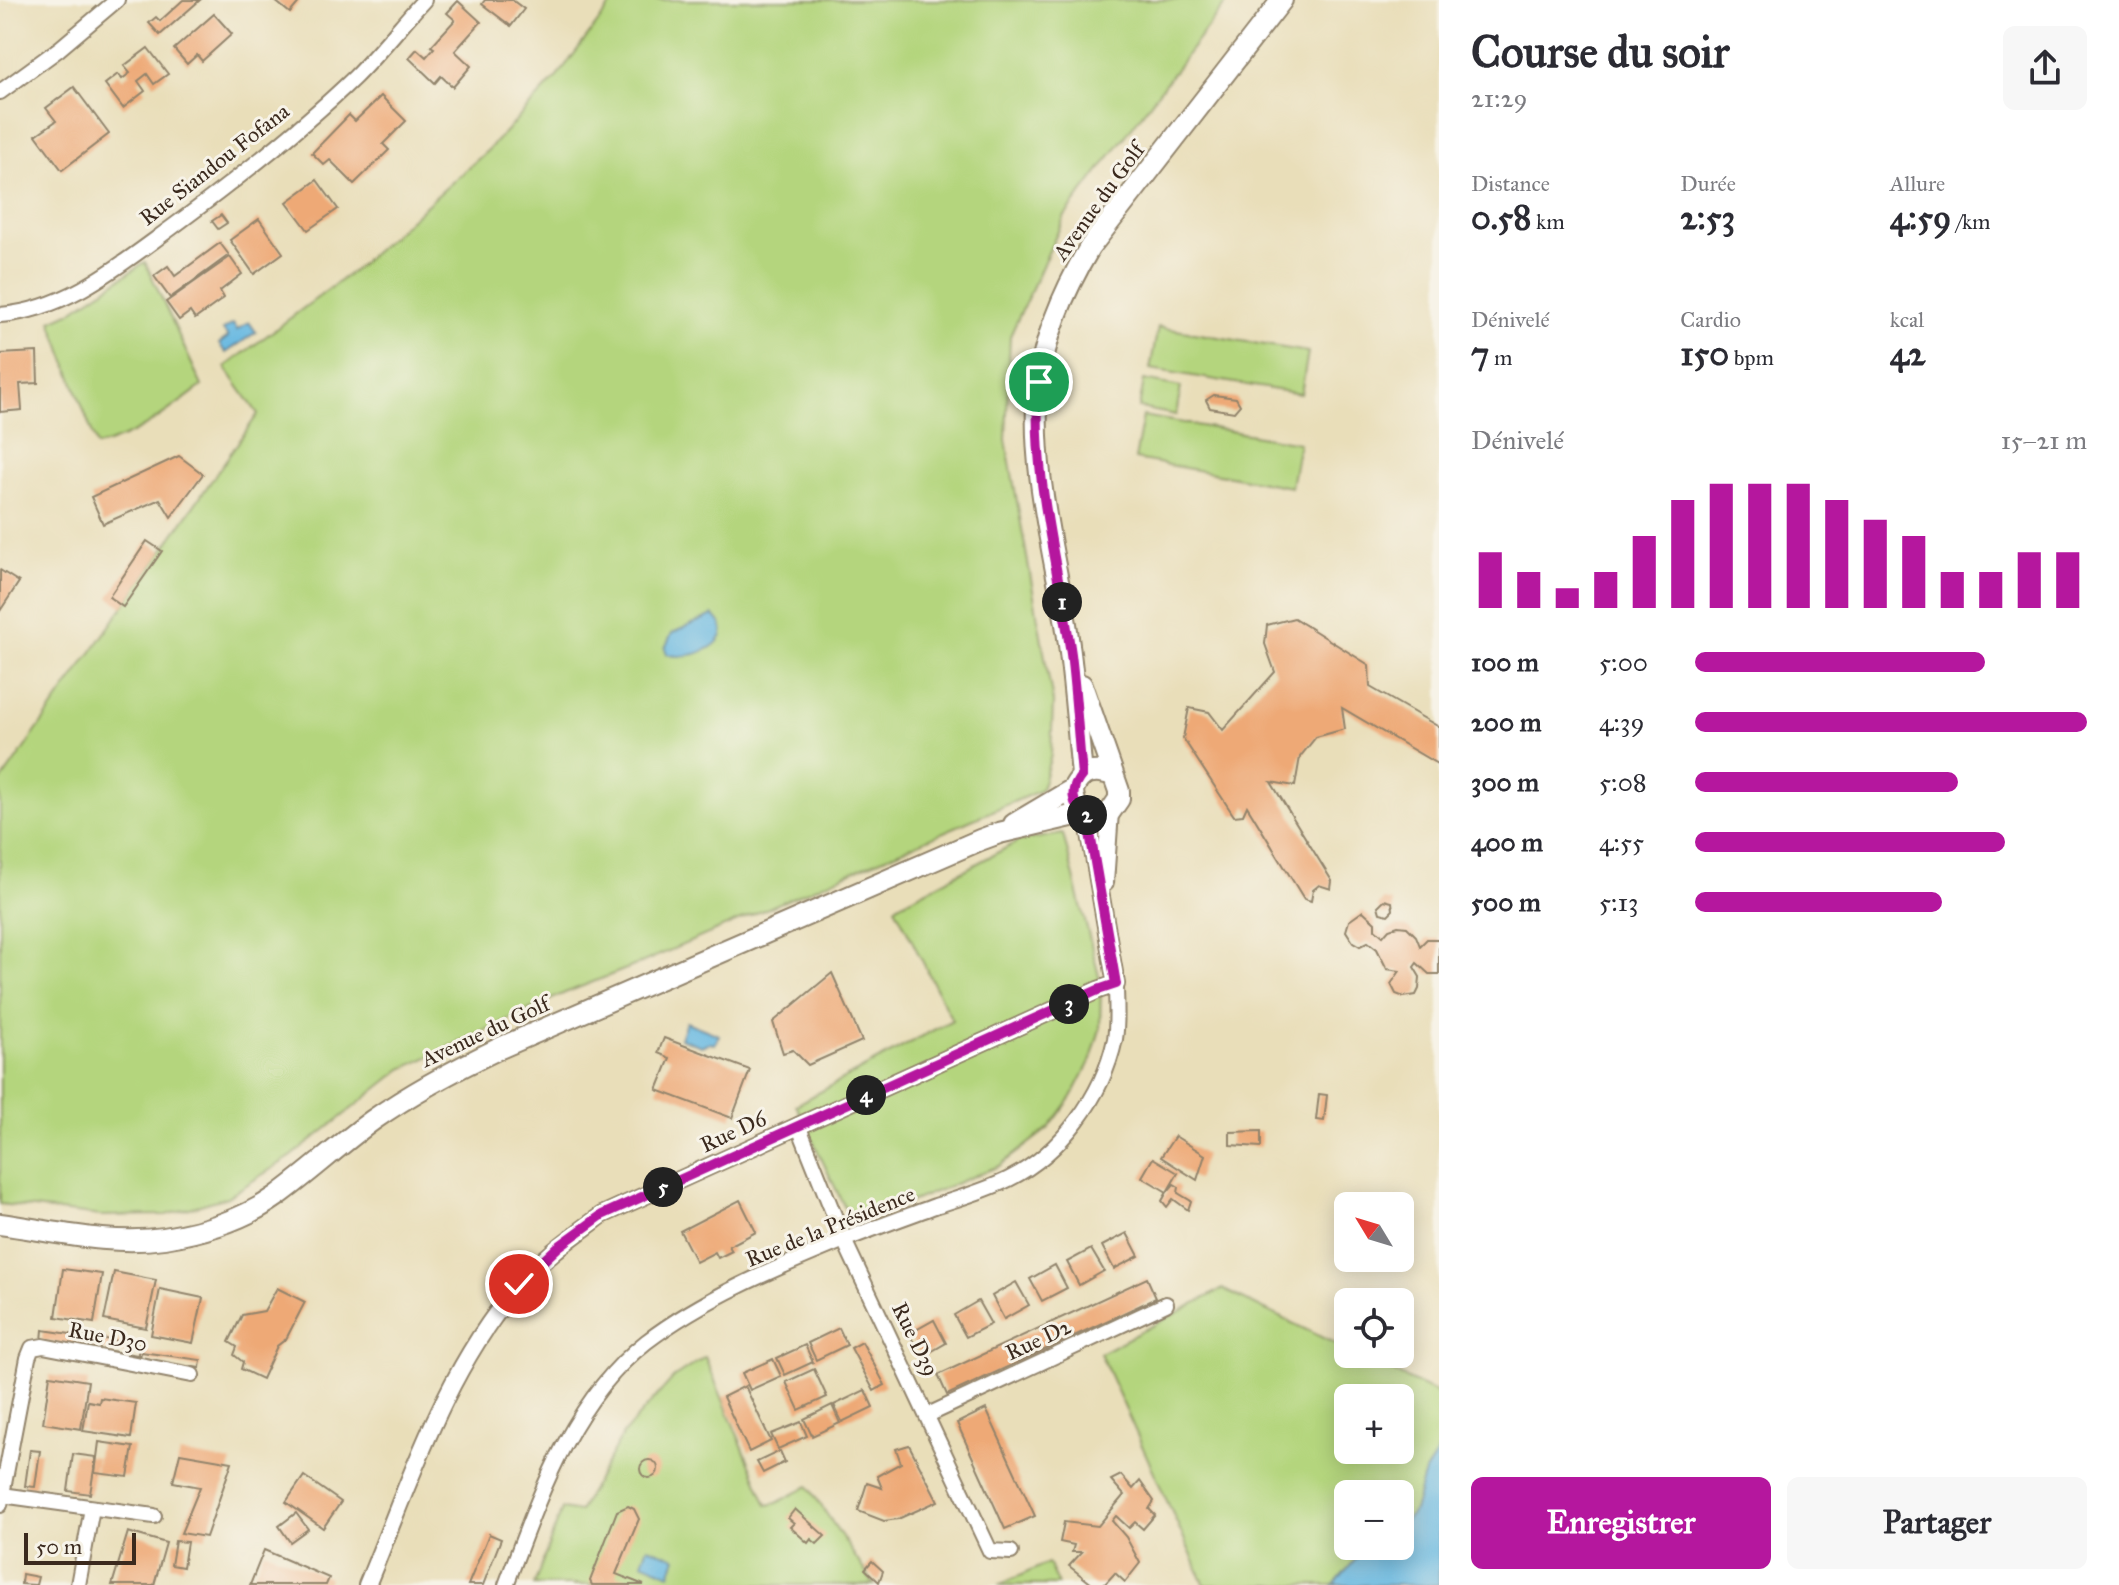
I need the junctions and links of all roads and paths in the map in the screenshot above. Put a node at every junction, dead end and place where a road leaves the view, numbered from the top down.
1 (117, 0) edge
2 (424, 0) edge
3 (1282, 0) edge
4 (0, 92) edge
5 (0, 315) edge
6 (1071, 655) junction
7 (1113, 775) junction
8 (1077, 782) junction
9 (1110, 812) junction
10 (1086, 815) junction
11 (999, 833) junction
12 (1104, 904) junction
13 (1116, 984) junction
14 (798, 1125) junction
15 (0, 1224) edge
16 (844, 1240) junction
17 (1166, 1304) dead end
18 (192, 1375) dead end
19 (928, 1415) junction
20 (1, 1500) edge
21 (92, 1508) junction
22 (154, 1516) dead end
23 (1011, 1552) dead end
24 (78, 1585) edge
25 (367, 1585) edge
26 (506, 1585) edge

1 - 4 street
2 - 5 street, Rue Siandou Fofana
3 - 6 main road, Avenue du Golf
6 - 7 main road, Avenue du Golf
6 - 8 main road, Avenue du Golf
7 - 8 main road
7 - 9 main road, Avenue du Golf
8 - 10 main road, Avenue du Golf
8 - 11 main road, Avenue du Golf
9 - 10 main road, Avenue du Golf
9 - 12 street, Rue de la Présidence
10 - 11 main road, Avenue du Golf
10 - 12 street, Rue de la Présidence
11 - 15 main road, Avenue du Golf
12 - 13 street, Rue de la Présidence
13 - 14 street, Rue D6
13 - 16 street, Rue de la Présidence
14 - 16 street, Rue D39
14 - 25 street, Rue D6
16 - 19 street, Rue D39
16 - 26 street, Rue de la Présidence
17 - 19 street, Rue D2
18 - 20 street, Rue D30
19 - 23 street, Rue D39
20 - 21 street
21 - 22 street
21 - 24 street

